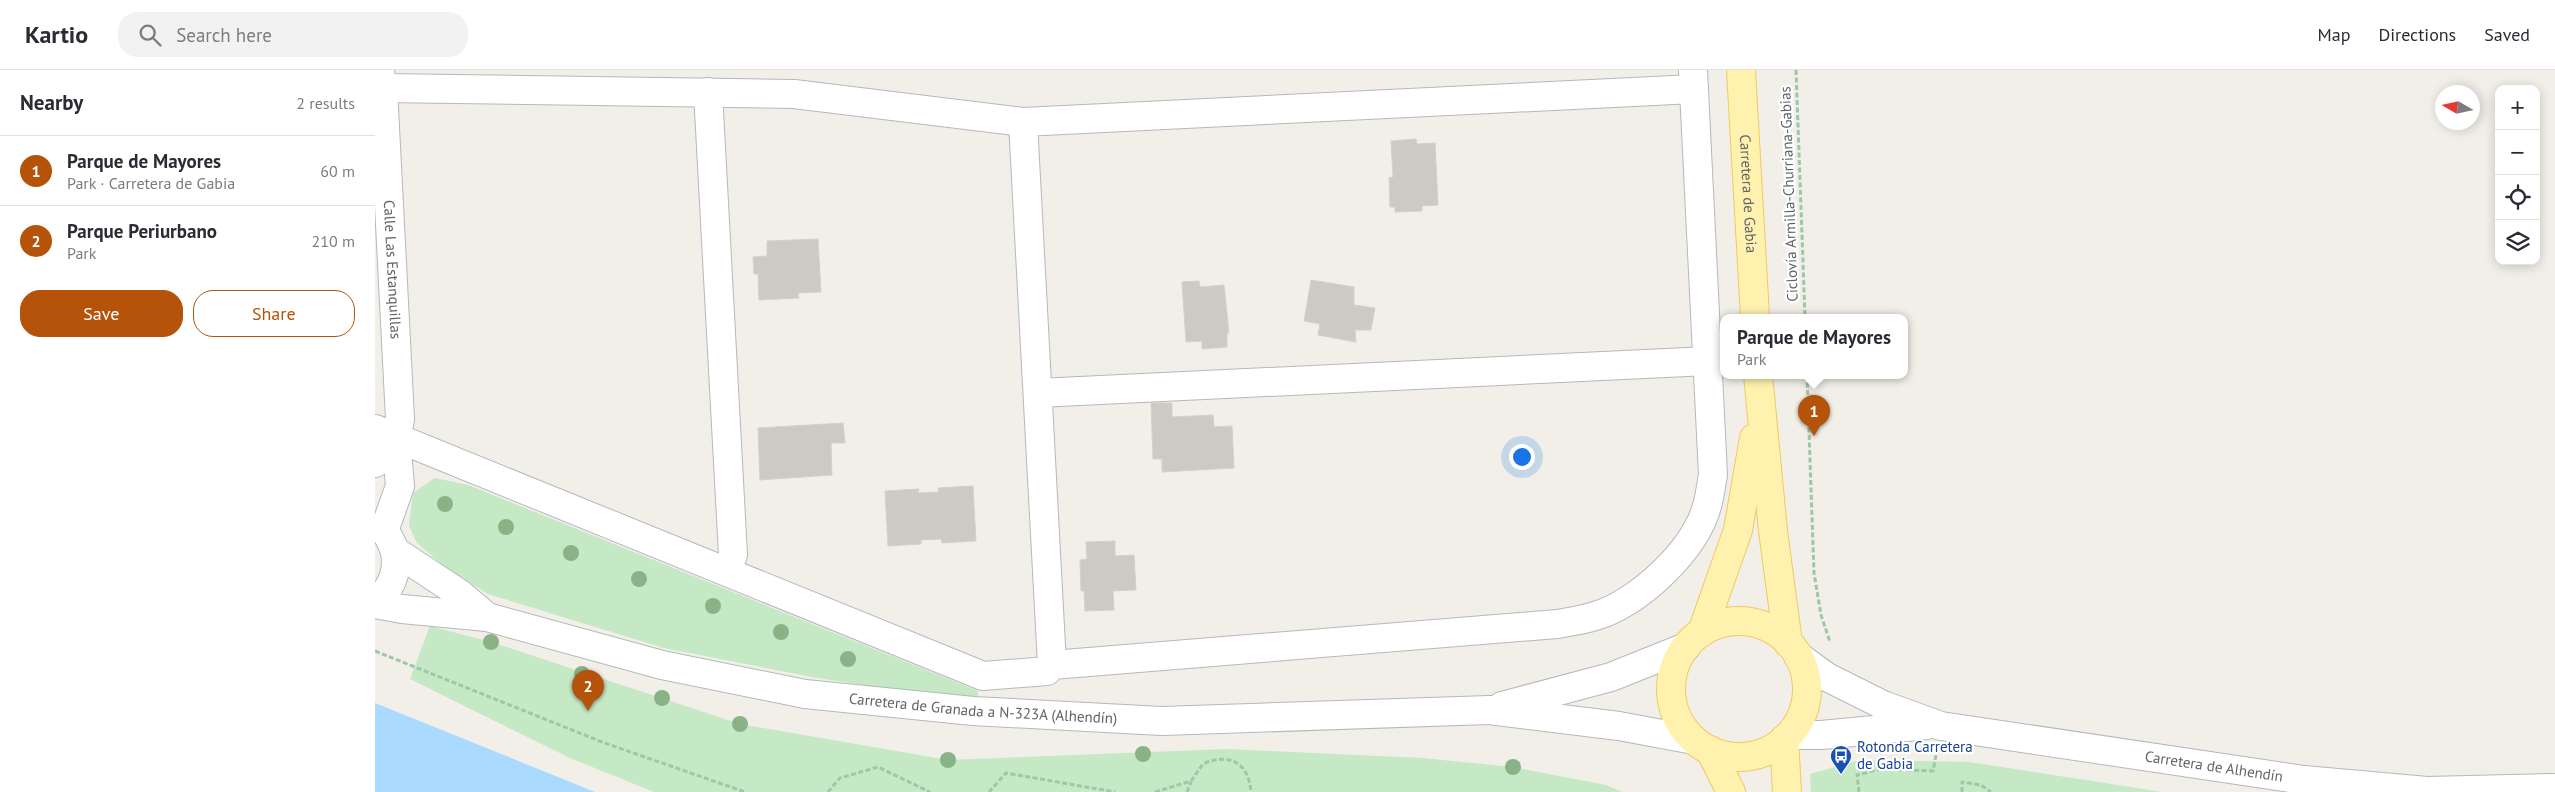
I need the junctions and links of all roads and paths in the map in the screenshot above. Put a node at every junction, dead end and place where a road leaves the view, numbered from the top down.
1 (1741, 70) edge
2 (1795, 70) edge
3 (381, 79) edge
4 (1693, 80) edge
5 (708, 92) junction
6 (1023, 122) junction
7 (1755, 314) edge
8 (1805, 314) edge
9 (1708, 361) junction
10 (1758, 379) edge
11 (1807, 379) edge
12 (1038, 393) junction
13 (1760, 407) junction
14 (386, 434) edge
15 (375, 463) edge
16 (385, 535) edge
17 (727, 570) junction
18 (375, 604) edge
19 (487, 617) junction
20 (1694, 639) junction
21 (1831, 645) dead end
22 (1793, 649) junction
23 (375, 651) edge
24 (1052, 665) junction
25 (1489, 710) junction
26 (1938, 725) junction
27 (1786, 737) junction
28 (1702, 745) junction
29 (1191, 781) junction
30 (2555, 788) edge
31 (745, 792) edge
32 (828, 792) edge
33 (930, 792) edge
34 (989, 792) edge
35 (1115, 792) edge
36 (1155, 792) edge
37 (1187, 792) edge
38 (1191, 792) edge
39 (1251, 792) edge
40 (1731, 792) edge
41 (1787, 792) edge
42 (1859, 792) edge
43 (1962, 792) edge
44 (1991, 792) edge

1 - 7 main road, Carretera de Gabia
2 - 8 path, Ciclovía Armilla-Churriana-Gabias
3 - 5 street
3 - 14 street, Calle Las Estanquillas
4 - 6 street
4 - 9 street
5 - 6 street
5 - 17 street
6 - 12 street
9 - 12 street
9 - 24 street
10 - 13 main road
11 - 21 path
12 - 24 street
13 - 20 main road
13 - 22 main road
14 - 15 street
14 - 16 street, Calle Las Estanquillas
14 - 17 street
16 - 18 street, Calle Las Estanquillas
16 - 19 street, Carretera de Granada a N-323A (Alhendín)
17 - 24 street
18 - 19 street, Carretera de Granada a N-323A (Alhendín)
19 - 25 street, Carretera de Granada a N-323A (Alhendín)
20 - 22 main road
20 - 25 street, Carretera de Granada a N-323A (Alhendín)
20 - 28 main road
22 - 26 street
22 - 27 main road
23 - 31 path
25 - 28 street, Carretera de Granada a N-323A (Alhendín)
26 - 27 street
26 - 30 street, Carretera de Alhendín
26 - 42 path
27 - 28 main road
27 - 41 main road
28 - 40 main road
29 - 36 path
29 - 37 path
29 - 38 path
29 - 39 path
32 - 33 path
34 - 35 path
43 - 44 path

